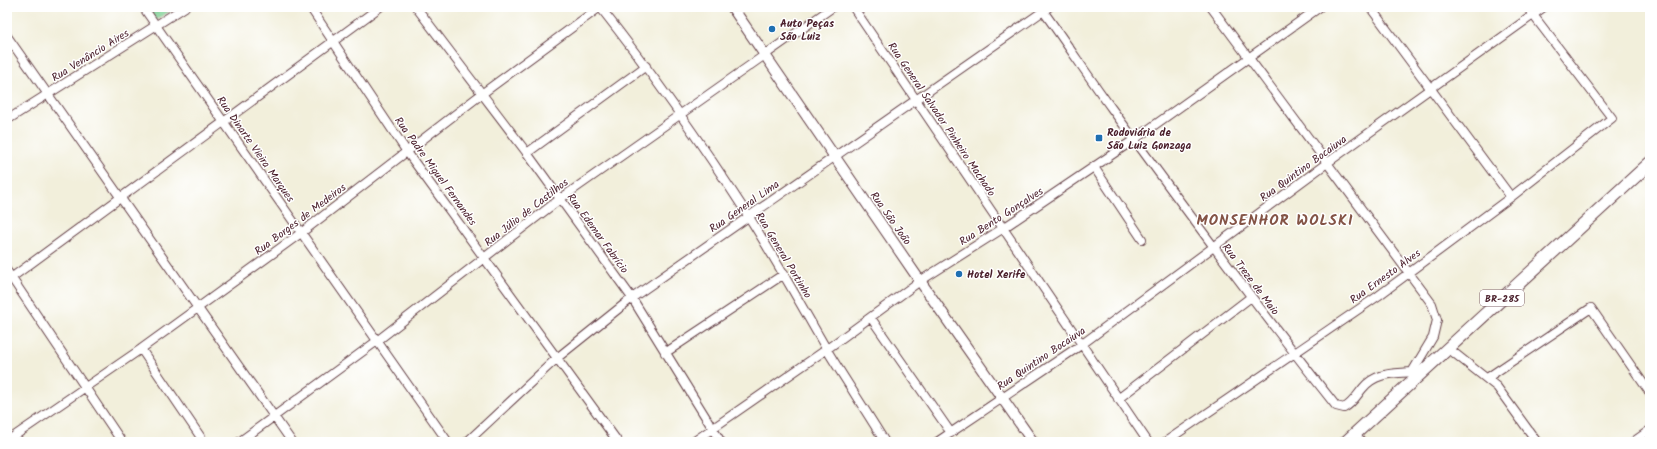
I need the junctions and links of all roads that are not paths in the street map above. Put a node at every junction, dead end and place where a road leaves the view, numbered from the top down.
1 (143, 7) edge
2 (185, 7) edge
3 (310, 7) edge
4 (380, 7) edge
5 (416, 7) edge
6 (600, 7) edge
7 (732, 7) edge
8 (833, 7) edge
9 (853, 7) edge
10 (1211, 7) edge
11 (1320, 7) edge
12 (1370, 7) edge
13 (1527, 7) edge
14 (1544, 7) edge
15 (1044, 8) edge
16 (1533, 15) junction
17 (156, 26) junction
18 (7, 36) edge
19 (333, 42) junction
20 (764, 54) junction
21 (1249, 58) junction
22 (646, 66) junction
23 (1430, 90) junction
24 (482, 93) junction
25 (48, 95) junction
26 (915, 99) junction
27 (680, 114) junction
28 (7, 120) edge
29 (224, 122) junction
30 (1135, 140) junction
31 (407, 152) junction
32 (527, 153) junction
33 (834, 156) junction
34 (1327, 163) junction
35 (1650, 163) edge
36 (1094, 167) junction
37 (1511, 197) junction
38 (121, 198) junction
39 (560, 199) junction
40 (748, 216) junction
41 (1002, 229) junction
42 (301, 233) junction
43 (1142, 239) dead end
44 (1213, 246) junction
45 (485, 258) junction
46 (1409, 273) junction
47 (784, 274) junction
48 (8, 277) edge
49 (920, 281) junction
50 (1251, 297) junction
51 (632, 298) junction
52 (198, 308) junction
53 (871, 318) junction
54 (377, 341) junction
55 (1081, 344) junction
56 (1448, 348) junction
57 (141, 349) junction
58 (827, 349) junction
59 (665, 353) junction
60 (1294, 354) junction
61 (557, 358) junction
62 (1414, 374) junction
63 (1487, 378) junction
64 (85, 388) junction
65 (1650, 393) edge
66 (1003, 397) junction
67 (1118, 399) junction
68 (274, 417) junction
69 (712, 428) junction
70 (1650, 430) edge
71 (952, 433) junction
72 (1358, 438) edge
73 (7, 441) edge
74 (122, 442) edge
75 (204, 442) edge
76 (239, 442) edge
77 (292, 442) edge
78 (448, 442) edge
79 (467, 442) edge
80 (618, 442) edge
81 (693, 442) edge
82 (721, 442) edge
83 (885, 442) edge
84 (937, 442) edge
85 (1033, 442) edge
86 (1148, 442) edge
87 (1165, 442) edge
88 (1346, 442) edge
89 (1537, 442) edge
90 (1633, 442) edge

1 - 17 street, Rua Dinarte Vieira Marques
2 - 17 street, Rua Venâncio Aires
3 - 19 street, Rua Padre Miguel Fernandes
4 - 19 street
5 - 24 street, Rua Edemar Fabrício
6 - 22 street, Rua General Portinho
6 - 24 street, Rua Borges de Medeiros
7 - 20 main road, Rua São João
8 - 20 street, Rua Júlio de Castilhos
9 - 26 street, Rua General Salvador Pinheiro Machado
10 - 21 street
11 - 21 street, Rua Bento Gonçalves
12 - 23 street
13 - 16 street
14 - 16 street, Rua Quintino Bocaiuva
15 - 26 street, Rua General Lima
15 - 30 street, Rua Treze de Maio
16 - 23 street, Rua Quintino Bocaiuva
16 - 37 street, Rua Ernesto Alves
17 - 25 street, Rua Venâncio Aires
17 - 29 street, Rua Dinarte Vieira Marques
18 - 25 street
19 - 29 street
19 - 31 street, Rua Padre Miguel Fernandes
20 - 27 street, Rua Júlio de Castilhos
20 - 33 main road, Rua São João
21 - 30 street, Rua Bento Gonçalves
21 - 34 street
22 - 27 street, Rua General Portinho
22 - 32 street
23 - 34 street, Rua Quintino Bocaiuva
23 - 37 street
24 - 31 street, Rua Borges de Medeiros
24 - 32 street, Rua Edemar Fabrício
25 - 28 street, Rua Venâncio Aires
25 - 38 street
26 - 33 street, Rua General Lima
26 - 41 street, Rua General Salvador Pinheiro Machado
27 - 39 street, Rua Júlio de Castilhos
27 - 40 street, Rua General Portinho
29 - 38 street
29 - 42 street, Rua Dinarte Vieira Marques
30 - 36 street, Rua Bento Gonçalves
30 - 44 street, Rua Treze de Maio
31 - 42 street, Rua Borges de Medeiros
31 - 45 street, Rua Padre Miguel Fernandes
32 - 39 street, Rua Edemar Fabrício
33 - 40 street, Rua General Lima
33 - 49 main road, Rua São João
34 - 44 street, Rua Quintino Bocaiuva
34 - 46 street
35 - 56 highway, BR-285
36 - 41 street, Rua Bento Gonçalves
36 - 43 street
37 - 46 street, Rua Ernesto Alves
38 - 48 street
38 - 52 street
39 - 45 street, Rua Júlio de Castilhos
39 - 51 street, Rua Edemar Fabrício
40 - 47 street, Rua General Portinho
40 - 51 street, Rua General Lima
41 - 49 street, Rua Bento Gonçalves
41 - 55 street, Rua General Salvador Pinheiro Machado
42 - 52 street, Rua Borges de Medeiros
42 - 54 street, Rua Dinarte Vieira Marques
44 - 50 street, Rua Treze de Maio
44 - 55 street, Rua Quintino Bocaiuva
45 - 54 street, Rua Júlio de Castilhos
45 - 61 street, Rua Padre Miguel Fernandes
46 - 60 street, Rua Ernesto Alves
46 - 62 street
47 - 58 street, Rua General Portinho
47 - 59 street
48 - 64 street
49 - 53 street, Rua Bento Gonçalves
49 - 66 main road, Rua São João
50 - 60 street, Rua Treze de Maio
50 - 67 street
51 - 59 street, Rua Edemar Fabrício
51 - 61 street, Rua General Lima
52 - 57 street, Rua Borges de Medeiros
52 - 68 street
53 - 58 street, Rua Bento Gonçalves
53 - 71 street
54 - 68 street, Rua Júlio de Castilhos
54 - 78 street, Rua Dinarte Vieira Marques
55 - 66 street, Rua Quintino Bocaiuva
55 - 67 street, Rua General Salvador Pinheiro Machado
56 - 62 highway, BR-285
56 - 63 street
57 - 64 street, Rua Borges de Medeiros
57 - 75 street
58 - 69 street, Rua Bento Gonçalves
58 - 83 street, Rua General Portinho
59 - 69 street, Rua Edemar Fabrício
60 - 62 street, Rua Treze de Maio
60 - 87 street, Rua Ernesto Alves
61 - 79 street, Rua General Lima
61 - 80 street, Rua Padre Miguel Fernandes
62 - 72 highway, BR-285
63 - 65 street
63 - 89 street
64 - 73 street, Rua Borges de Medeiros
64 - 74 street
66 - 71 street, Rua Quintino Bocaiuva
66 - 85 main road, Rua São João
67 - 86 street, Rua General Salvador Pinheiro Machado
68 - 76 street, Rua Júlio de Castilhos
68 - 77 street
69 - 81 street, Rua Bento Gonçalves
69 - 82 street, Rua Edemar Fabrício
70 - 90 street
71 - 84 street, Rua Quintino Bocaiuva
72 - 88 highway, BR-285

